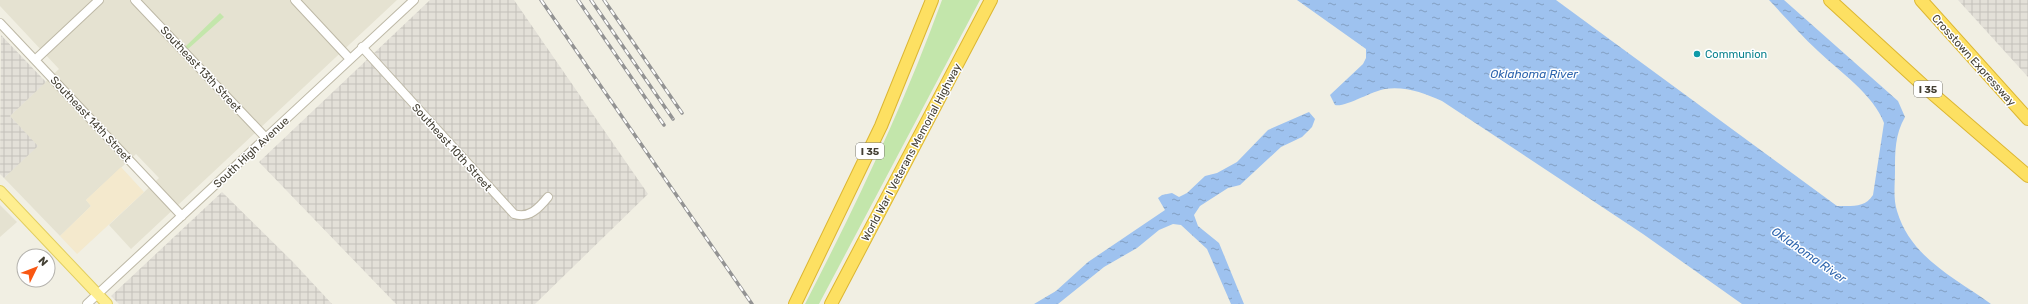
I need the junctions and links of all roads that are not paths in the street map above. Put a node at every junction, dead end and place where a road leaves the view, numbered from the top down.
1 (99, 0) edge
2 (135, 0) edge
3 (294, 0) edge
4 (414, 0) edge
5 (932, 0) edge
6 (991, 0) edge
7 (1830, 0) edge
8 (1921, 0) edge
9 (0, 23) edge
10 (362, 48) junction
11 (350, 59) junction
12 (35, 60) junction
13 (2028, 119) edge
14 (266, 138) junction
15 (2028, 176) edge
16 (0, 190) edge
17 (548, 197) dead end
18 (182, 216) junction
19 (98, 294) junction
20 (797, 301) edge
21 (87, 304) edge
22 (107, 304) edge
23 (831, 304) edge

1 - 12 street
2 - 14 street, Southeast 13th Street
3 - 11 street
4 - 10 street, South High Avenue
5 - 20 highway, I 35
6 - 23 highway, World War I Veterans Memorial Highway
7 - 15 highway, I 35
8 - 13 highway, Crosstown Expressway
9 - 12 street, Southeast 14th Street
10 - 11 street, South High Avenue
10 - 17 street, Southeast 10th Street
11 - 14 street, South High Avenue
12 - 18 street, Southeast 14th Street
14 - 18 street, South High Avenue
16 - 19 main road
18 - 19 street, South High Avenue
19 - 21 street, South High Avenue
19 - 22 main road

